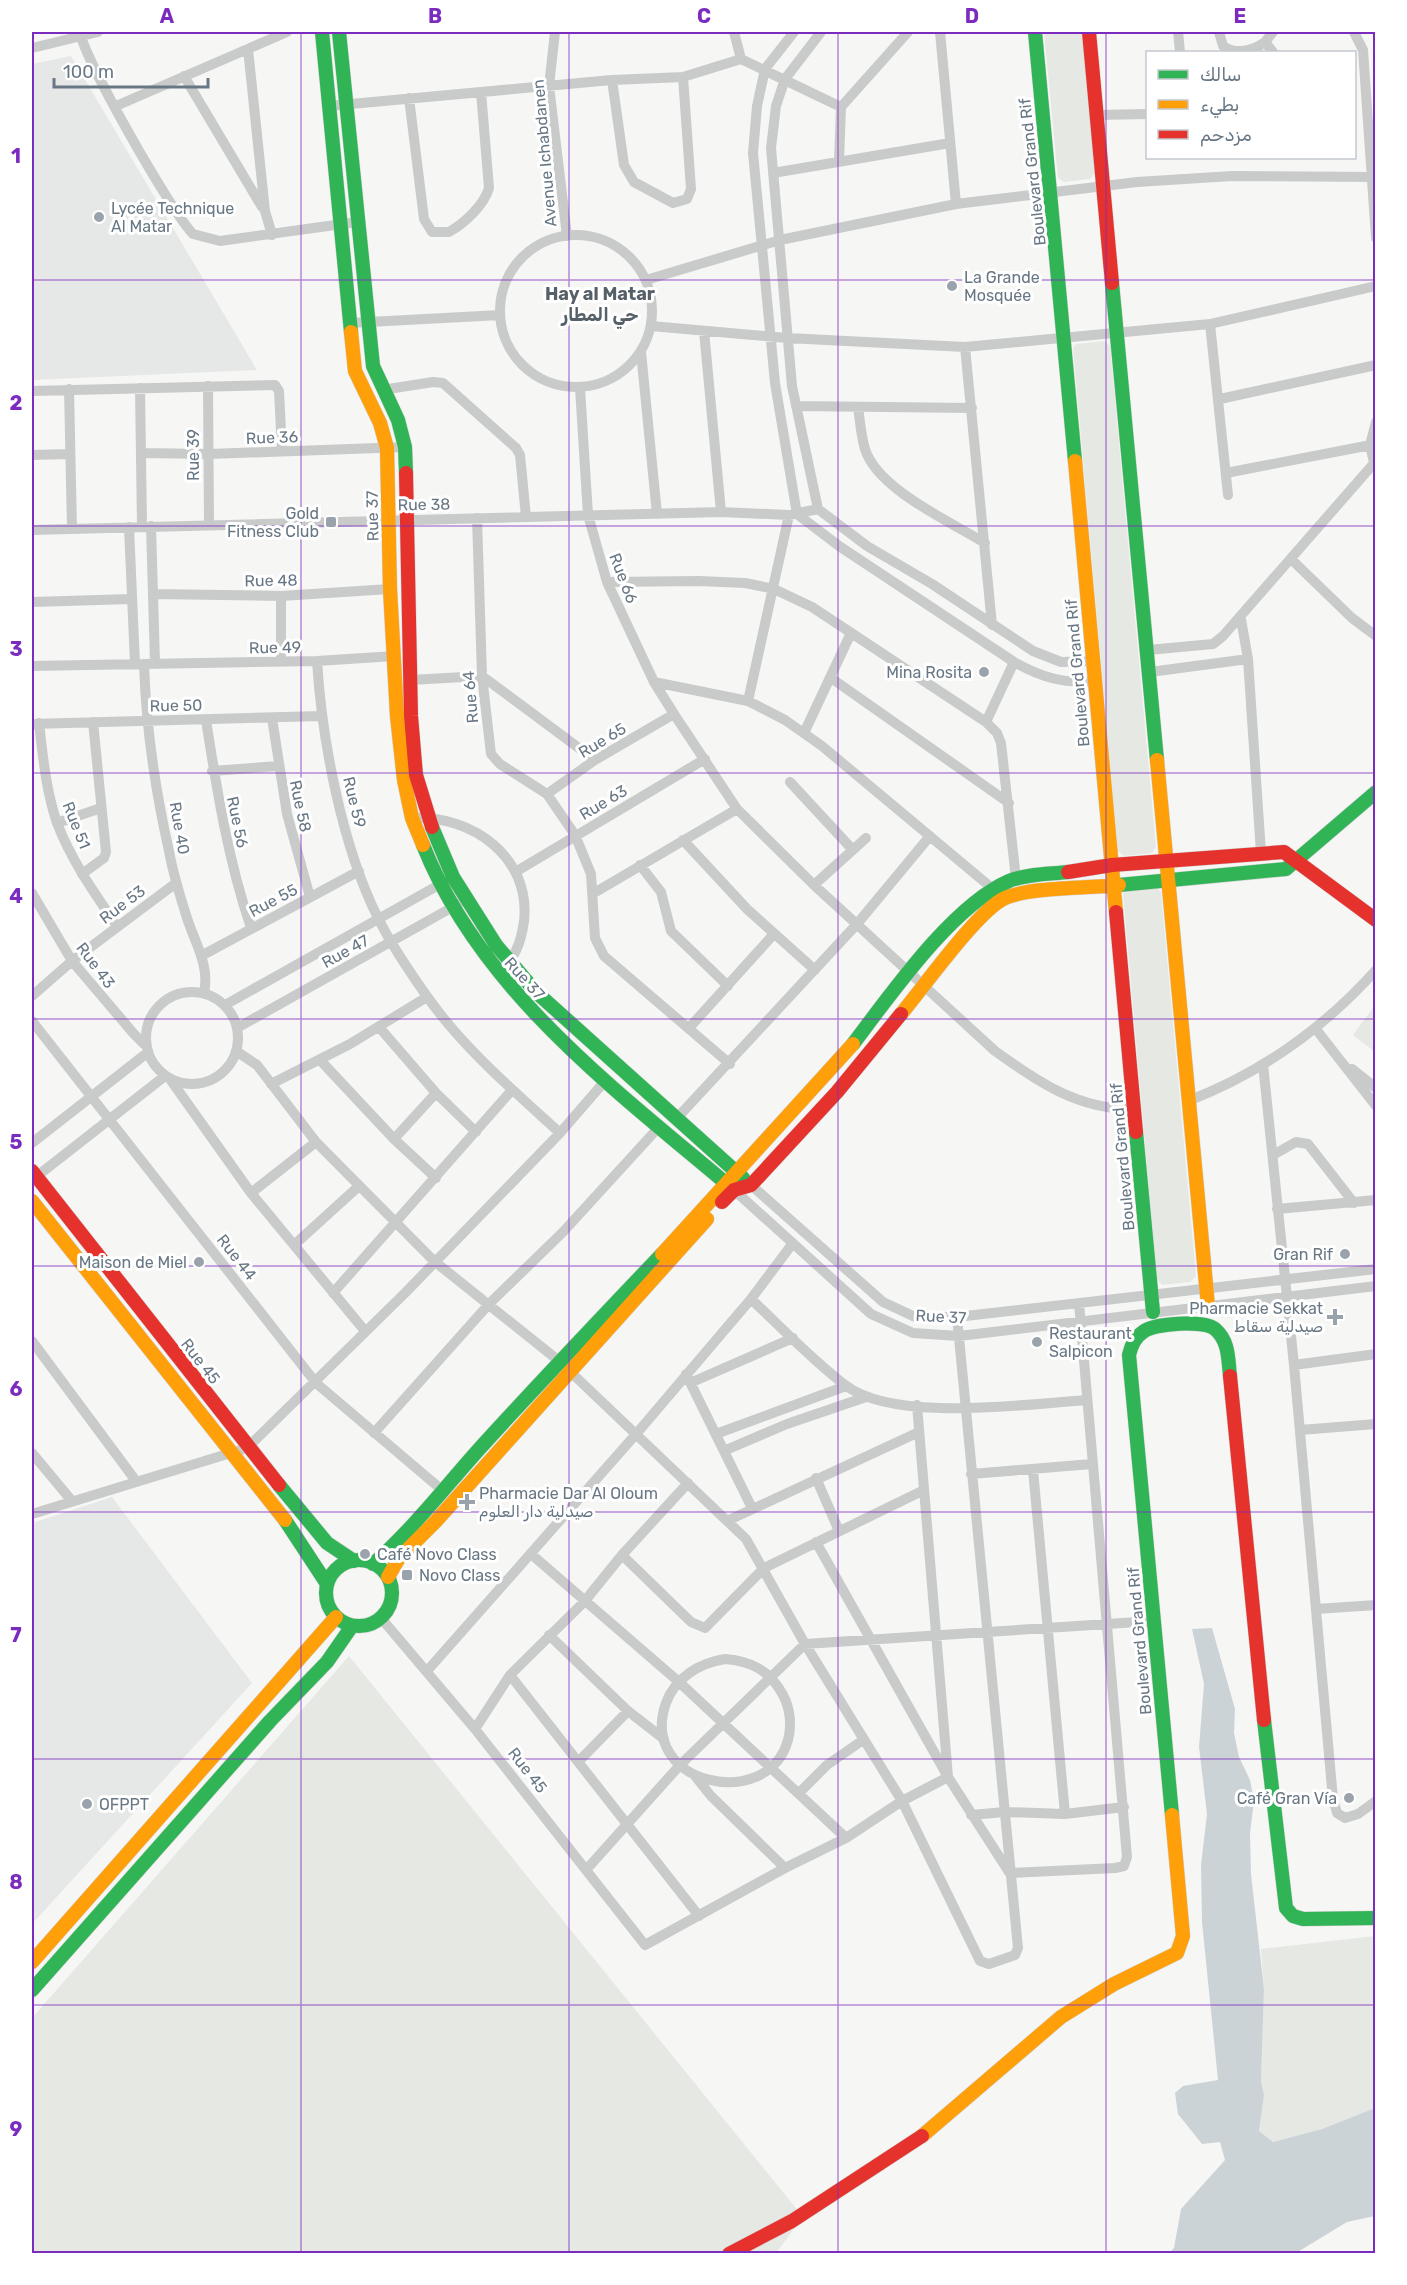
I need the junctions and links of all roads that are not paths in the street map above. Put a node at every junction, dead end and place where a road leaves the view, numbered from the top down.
1 (99, 32) edge
2 (287, 32) edge
3 (322, 32) edge
4 (339, 32) edge
5 (555, 32) edge
6 (734, 32) edge
7 (794, 32) edge
8 (821, 32) edge
9 (908, 32) edge
10 (940, 32) edge
11 (1035, 32) edge
12 (1089, 32) edge
13 (1178, 32) edge
14 (1219, 32) edge
15 (1273, 32) edge
16 (1354, 32) edge
17 (81, 34) edge
18 (1265, 42) junction
19 (32, 48) edge
20 (248, 49) junction
21 (1180, 51) edge
22 (1272, 51) edge
23 (741, 58) junction
24 (765, 69) junction
25 (184, 76) junction
26 (683, 77) junction
27 (785, 79) junction
28 (612, 80) junction
29 (549, 86) junction
30 (481, 92) junction
31 (409, 98) junction
32 (346, 104) junction
33 (116, 106) junction
34 (329, 106) junction
35 (841, 107) junction
36 (1367, 110) junction
37 (1356, 111) edge
38 (1146, 114) edge
39 (1098, 115) junction
40 (950, 143) junction
41 (839, 161) junction
42 (773, 173) junction
43 (1373, 177) edge
44 (1104, 185) junction
45 (1051, 191) junction
46 (956, 204) junction
47 (265, 212) junction
48 (357, 222) junction
49 (342, 226) junction
50 (272, 236) junction
51 (567, 236) junction
52 (1376, 238) edge
53 (780, 240) junction
54 (760, 246) junction
55 (646, 280) junction
56 (1376, 286) edge
57 (500, 315) junction
58 (368, 322) junction
59 (350, 323) junction
60 (1210, 324) junction
61 (651, 326) junction
62 (704, 331) junction
63 (1117, 334) junction
64 (770, 336) junction
65 (787, 338) junction
66 (1065, 338) junction
67 (965, 348) junction
68 (641, 352) junction
69 (1376, 365) edge
70 (208, 386) junction
71 (140, 388) junction
72 (580, 388) junction
73 (69, 389) junction
74 (32, 390) edge
75 (382, 390) junction
76 (1220, 399) junction
77 (796, 406) junction
78 (858, 407) junction
79 (972, 408) junction
80 (1376, 422) edge
81 (1373, 445) edge
82 (405, 447) junction
83 (387, 448) junction
84 (282, 451) junction
85 (141, 453) junction
86 (70, 454) junction
87 (208, 454) junction
88 (32, 455) edge
89 (1375, 462) edge
90 (1226, 473) junction
91 (1228, 495) dead end
92 (818, 509) junction
93 (721, 512) junction
94 (657, 514) junction
95 (793, 514) junction
96 (588, 515) junction
97 (526, 517) junction
98 (477, 518) junction
99 (388, 520) junction
100 (406, 520) junction
101 (208, 524) junction
102 (147, 526) junction
103 (129, 527) junction
104 (72, 529) junction
105 (32, 530) edge
106 (985, 543) junction
107 (1292, 560) junction
108 (607, 582) junction
109 (390, 589) junction
110 (774, 590) junction
111 (153, 594) junction
112 (281, 596) junction
113 (132, 599) junction
114 (32, 602) edge
115 (1241, 619) junction
116 (992, 625) junction
117 (851, 633) junction
118 (1376, 636) edge
119 (1148, 650) junction
120 (395, 656) junction
121 (1248, 660) junction
122 (317, 661) junction
123 (1092, 661) junction
124 (281, 662) junction
125 (1014, 662) junction
126 (145, 664) junction
127 (32, 666) edge
128 (1150, 672) junction
129 (482, 676) junction
130 (831, 678) junction
131 (410, 680) junction
132 (1094, 681) junction
133 (654, 682) junction
134 (748, 701) junction
135 (674, 714) junction
136 (321, 716) junction
137 (272, 718) junction
138 (206, 720) junction
139 (146, 721) junction
140 (93, 722) junction
141 (986, 722) junction
142 (35, 724) edge
143 (804, 733) junction
144 (705, 759) junction
145 (595, 760) junction
146 (278, 766) junction
147 (212, 771) junction
148 (790, 782) dead end
149 (1376, 792) edge
150 (547, 794) junction
151 (1009, 803) junction
152 (101, 808) junction
153 (737, 809) junction
154 (428, 817) junction
155 (412, 818) junction
156 (57, 823) junction
157 (575, 835) junction
158 (930, 836) junction
159 (866, 838) dead end
160 (682, 840) junction
161 (852, 849) junction
162 (1261, 853) junction
163 (1165, 860) junction
164 (1298, 860) junction
165 (640, 865) junction
166 (1112, 865) junction
167 (517, 871) junction
168 (359, 872) junction
169 (82, 874) junction
170 (453, 877) junction
171 (1016, 879) junction
172 (1167, 879) junction
173 (176, 883) junction
174 (438, 883) junction
175 (1113, 883) junction
176 (814, 885) junction
177 (993, 888) junction
178 (32, 893) edge
179 (594, 893) junction
180 (310, 897) junction
181 (1003, 898) junction
182 (467, 899) junction
183 (452, 907) junction
184 (378, 918) junction
185 (1376, 920) edge
186 (857, 924) junction
187 (117, 926) junction
188 (251, 928) junction
189 (773, 935) junction
190 (393, 942) junction
191 (201, 956) junction
192 (72, 961) junction
193 (510, 963) junction
194 (815, 970) junction
195 (1376, 970) edge
196 (909, 971) junction
197 (498, 973) junction
198 (924, 983) junction
199 (728, 986) junction
200 (204, 993) junction
201 (32, 996) edge
202 (427, 997) junction
203 (225, 1005) junction
204 (32, 1021) edge
205 (379, 1027) junction
206 (237, 1028) junction
207 (689, 1028) junction
208 (1315, 1028) junction
209 (145, 1041) junction
210 (236, 1051) junction
211 (147, 1053) junction
212 (1334, 1055) junction
213 (320, 1060) junction
214 (730, 1064) junction
215 (1263, 1064) junction
216 (167, 1078) junction
217 (605, 1081) junction
218 (271, 1084) junction
219 (1376, 1088) edge
220 (512, 1090) junction
221 (436, 1093) junction
222 (91, 1097) junction
223 (1188, 1101) junction
224 (1376, 1106) edge
225 (1134, 1109) junction
226 (677, 1118) junction
227 (110, 1119) junction
228 (658, 1128) junction
229 (476, 1132) junction
230 (560, 1132) junction
231 (394, 1139) junction
232 (316, 1142) junction
233 (32, 1143) edge
234 (1273, 1155) junction
235 (737, 1173) junction
236 (33, 1176) edge
237 (435, 1178) junction
238 (751, 1185) junction
239 (359, 1186) junction
240 (730, 1188) junction
241 (251, 1193) junction
242 (32, 1200) edge
243 (1376, 1200) edge
244 (1354, 1203) junction
245 (1277, 1209) junction
246 (395, 1223) junction
247 (793, 1243) junction
248 (294, 1245) junction
249 (434, 1261) junction
250 (1376, 1269) edge
251 (1285, 1280) junction
252 (1376, 1286) edge
253 (1206, 1287) junction
254 (333, 1293) junction
255 (1151, 1294) junction
256 (1286, 1298) junction
257 (751, 1299) junction
258 (883, 1302) junction
259 (1079, 1303) junction
260 (489, 1304) junction
261 (1208, 1306) junction
262 (1153, 1312) junction
263 (871, 1314) junction
264 (957, 1317) junction
265 (1080, 1324) junction
266 (365, 1331) junction
267 (959, 1336) junction
268 (793, 1338) junction
269 (32, 1341) edge
270 (1376, 1354) edge
271 (559, 1360) junction
272 (1294, 1365) junction
273 (569, 1371) junction
274 (688, 1379) junction
275 (316, 1383) junction
276 (846, 1386) junction
277 (866, 1397) junction
278 (1087, 1400) junction
279 (917, 1405) junction
280 (967, 1408) junction
281 (781, 1410) junction
282 (787, 1424) junction
283 (1376, 1424) edge
284 (1300, 1430) junction
285 (919, 1432) junction
286 (374, 1433) junction
287 (637, 1433) junction
288 (717, 1434) junction
289 (248, 1448) junction
290 (726, 1450) junction
291 (32, 1453) edge
292 (232, 1453) junction
293 (1092, 1464) junction
294 (1033, 1470) junction
295 (971, 1474) junction
296 (816, 1478) junction
297 (136, 1480) junction
298 (688, 1483) junction
299 (442, 1490) junction
300 (922, 1491) junction
301 (72, 1501) junction
302 (752, 1508) junction
303 (32, 1514) edge
304 (729, 1520) junction
305 (839, 1531) junction
306 (816, 1542) junction
307 (531, 1554) junction
308 (621, 1555) junction
309 (354, 1560) junction
310 (373, 1563) junction
311 (764, 1568) junction
312 (388, 1577) junction
313 (327, 1584) junction
314 (584, 1602) junction
315 (1376, 1605) edge
316 (1316, 1609) junction
317 (336, 1617) junction
318 (381, 1617) junction
319 (1153, 1621) junction
320 (1108, 1623) junction
321 (352, 1626) junction
322 (1047, 1626) junction
323 (987, 1630) junction
324 (935, 1634) junction
325 (549, 1635) junction
326 (870, 1640) junction
327 (805, 1644) junction
328 (427, 1671) junction
329 (510, 1675) junction
330 (772, 1677) junction
331 (679, 1682) junction
332 (628, 1711) junction
333 (722, 1722) junction
334 (475, 1729) junction
335 (664, 1739) junction
336 (863, 1740) junction
337 (579, 1761) junction
338 (680, 1765) junction
339 (771, 1765) junction
340 (695, 1776) junction
341 (948, 1777) junction
342 (799, 1793) junction
343 (903, 1801) junction
344 (1376, 1801) edge
345 (1124, 1807) junction
346 (1005, 1812) junction
347 (1065, 1814) junction
348 (971, 1815) junction
349 (628, 1823) junction
350 (846, 1838) junction
351 (785, 1868) junction
352 (586, 1870) junction
353 (1010, 1873) junction
354 (699, 1916) junction
355 (1376, 1918) edge
356 (32, 1962) edge
357 (32, 1990) edge
358 (729, 2253) edge

1 - 17 street
2 - 20 street
3 - 34 street, Rue 37
4 - 32 street, Rue 37
5 - 29 street, Avenue Ichabdanen
6 - 23 street
7 - 24 street
8 - 27 street
9 - 35 street
10 - 40 street
11 - 45 street, Boulevard Grand Rif
12 - 39 street
13 - 21 street
14 - 18 street
15 - 18 street
16 - 36 street
17 - 19 street
17 - 33 street
18 - 22 street
20 - 25 street
20 - 47 street
23 - 24 street
23 - 26 street
24 - 27 street
24 - 54 street
25 - 33 street
25 - 47 street
26 - 28 street
26 - 28 street
27 - 35 street
27 - 42 street
28 - 29 street
29 - 30 street
29 - 51 street, Avenue Ichabdanen
30 - 31 street
30 - 31 street
31 - 32 street
32 - 34 street
32 - 48 street, Rue 37
33 - 50 street
34 - 49 street, Rue 37
35 - 41 street
36 - 37 street
36 - 43 street
38 - 39 street
39 - 44 street
40 - 41 street
40 - 46 street
41 - 42 street
42 - 53 street
43 - 44 street
43 - 52 street
44 - 45 street
44 - 63 street
45 - 46 street
45 - 66 street, Boulevard Grand Rif
46 - 53 street
47 - 50 street
48 - 49 street
48 - 58 street, Rue 37
49 - 50 street
49 - 59 street, Rue 37
51 - 55 street
51 - 57 street
53 - 54 street
53 - 65 street
54 - 55 street
54 - 64 street
55 - 61 street
56 - 60 street
57 - 58 street
57 - 72 street
58 - 59 street
58 - 75 street, Rue 37
59 - 83 street, Rue 37
60 - 63 street
60 - 76 street
61 - 62 street
61 - 68 street
62 - 64 street
62 - 93 street
63 - 66 street
63 - 119 street
64 - 65 street
64 - 95 street
65 - 67 street
65 - 77 street
66 - 67 street
66 - 123 street, Boulevard Grand Rif
67 - 79 street
68 - 72 street
68 - 94 street
69 - 76 street
70 - 71 street
70 - 84 street
70 - 87 street, Rue 39
71 - 73 street
71 - 85 street, Rue 40
72 - 96 street, Rue 66
73 - 74 street
73 - 86 street
75 - 82 street, Rue 37
75 - 97 street
76 - 90 street
77 - 78 street
77 - 92 street
78 - 79 street
78 - 106 street
79 - 106 street
80 - 81 street
81 - 89 street
81 - 90 street
82 - 83 street, Rue 36
82 - 100 street, Rue 37
83 - 84 street, Rue 36
83 - 99 street, Rue 37
84 - 87 street, Rue 36
85 - 87 street, Rue 36
85 - 102 street, Rue 40
86 - 88 street
86 - 104 street
87 - 101 street, Rue 39
89 - 107 street
90 - 91 street
92 - 95 street, Rue 38
92 - 116 street
93 - 94 street, Rue 38
93 - 95 street, Rue 38
94 - 96 street, Rue 38
95 - 110 street
95 - 125 street
96 - 97 street, Rue 38
96 - 108 street, Rue 66
97 - 98 street, Rue 38
98 - 100 street, Rue 38
98 - 129 street, Rue 64
99 - 100 street, Rue 38
99 - 101 street, Rue 38
99 - 109 street, Rue 37
100 - 131 street, Rue 37
101 - 102 street, Rue 38
102 - 103 street, Rue 38
102 - 111 street, Rue 40
103 - 104 street, Rue 38
103 - 113 street, Rue 40
104 - 105 street, Rue 38
106 - 116 street
107 - 115 street
107 - 118 street
108 - 110 street
108 - 133 street, Rue 66
109 - 112 street, Rue 48
109 - 120 street, Rue 37
110 - 117 street
110 - 134 street
111 - 112 street, Rue 48
111 - 126 street, Rue 40
112 - 124 street
113 - 114 street
113 - 126 street, Rue 40
115 - 119 street
115 - 121 street
116 - 123 street
117 - 130 street
117 - 141 street
119 - 128 street
120 - 122 street, Rue 49
120 - 155 street, Rue 37
121 - 128 street
121 - 162 street
122 - 124 street, Rue 49
122 - 136 street, Rue 59
123 - 132 street, Boulevard Grand Rif
124 - 126 street, Rue 49
125 - 132 street
125 - 141 street
126 - 127 street, Rue 49
126 - 139 street, Rue 40
128 - 163 street
129 - 131 street
129 - 145 street
129 - 150 street, Rue 64
130 - 143 street
130 - 151 street
131 - 154 street, Rue 37
132 - 166 street, Boulevard Grand Rif
133 - 134 street
133 - 135 street, Rue 66
134 - 143 street
135 - 144 street, Rue 66
135 - 145 street, Rue 65
136 - 137 street, Rue 50
136 - 168 street, Rue 59
137 - 138 street, Rue 50
137 - 146 street, Rue 58
138 - 139 street, Rue 50
138 - 147 street, Rue 56
139 - 140 street, Rue 50
139 - 173 street, Rue 40
140 - 142 street, Rue 50
140 - 152 street
141 - 151 street
142 - 156 street, Rue 51
143 - 158 street
144 - 153 street, Rue 66
144 - 157 street, Rue 63
145 - 150 street, Rue 65
146 - 147 street
146 - 180 street, Rue 58
147 - 188 street, Rue 56
148 - 161 street
149 - 164 street
150 - 157 street, Rue 64
151 - 171 street
152 - 156 street
152 - 169 street
153 - 160 street
153 - 176 street, Rue 66
154 - 155 street
154 - 167 street
154 - 170 street, Rue 37
155 - 174 street, Rue 37
156 - 169 street, Rue 51
157 - 167 street, Rue 63
157 - 179 street, Rue 64
158 - 177 street
158 - 186 street
159 - 161 street
160 - 165 street
160 - 189 street
161 - 176 street
162 - 163 street
162 - 164 street
163 - 166 street
163 - 172 street
164 - 172 street
164 - 185 street
165 - 179 street
165 - 199 street
166 - 171 street
166 - 175 street, Boulevard Grand Rif
167 - 193 street
168 - 180 street, Rue 55
168 - 184 street, Rue 59
169 - 187 street, Rue 51
170 - 174 street, Rue 47
170 - 182 street, Rue 37
171 - 177 street
172 - 175 street
172 - 223 street
173 - 187 street, Rue 53
173 - 191 street, Rue 40
174 - 183 street, Rue 37
174 - 184 street, Rue 47
175 - 181 street
175 - 225 street, Boulevard Grand Rif
176 - 186 street, Rue 66
177 - 181 street
177 - 196 street
178 - 192 street, Rue 43
179 - 207 street, Rue 64
180 - 188 street, Rue 55
181 - 198 street
182 - 183 street, Rue 47
182 - 193 street, Rue 37
183 - 190 street, Rue 47
183 - 197 street, Rue 37
184 - 190 street, Rue 59
184 - 203 street, Rue 47
186 - 194 street
186 - 196 street, Rue 66
187 - 192 street, Rue 53
188 - 191 street, Rue 55
189 - 194 street
189 - 199 street
190 - 202 street, Rue 59
190 - 206 street, Rue 47
191 - 200 street, Rue 40
192 - 201 street, Rue 53
192 - 209 street, Rue 43
193 - 197 street
193 - 226 street, Rue 37
194 - 214 street
195 - 208 street
196 - 198 street, Rue 66
196 - 235 street
197 - 217 street, Rue 37
198 - 225 street, Rue 66
198 - 238 street
199 - 207 street
200 - 203 street
200 - 209 street
202 - 205 street
202 - 220 street, Rue 59
203 - 206 street
204 - 222 street, Rue 44
205 - 213 street
205 - 221 street
206 - 210 street
207 - 214 street, Rue 64
208 - 212 street
208 - 215 street
209 - 211 street
210 - 216 street
210 - 218 street
211 - 216 street
211 - 222 street
212 - 219 street
212 - 224 street
213 - 218 street
213 - 231 street
214 - 226 street
215 - 223 street
215 - 234 street
216 - 227 street
216 - 241 street
217 - 228 street, Rue 37
217 - 230 street
218 - 232 street
220 - 229 street
220 - 230 street, Rue 59
221 - 229 street
221 - 231 street
222 - 227 street, Rue 44
222 - 233 street
223 - 253 street
225 - 255 street, Boulevard Grand Rif
226 - 235 street, Rue 37
227 - 236 street
227 - 275 street, Rue 44
228 - 240 street, Rue 37
228 - 260 street
229 - 237 street
230 - 249 street
231 - 237 street
232 - 239 street
232 - 241 street
234 - 244 street
234 - 245 street
235 - 238 street, Rue 37
235 - 240 street
236 - 289 street, Rue 45
237 - 246 street
238 - 240 street
238 - 258 street, Rue 37
239 - 246 street
239 - 248 street
240 - 247 street, Rue 37
240 - 271 street
240 - 273 street
241 - 248 street
242 - 292 street, Rue 45
243 - 244 street
244 - 245 street
245 - 251 street
246 - 249 street
246 - 254 street
247 - 257 street
247 - 263 street, Rue 37
248 - 254 street
249 - 260 street
249 - 266 street
250 - 251 street, Rue 37
251 - 253 street, Rue 37
251 - 256 street
252 - 256 street, Rue 37
253 - 255 street, Rue 37
253 - 261 street
254 - 266 street
255 - 259 street, Rue 37
255 - 262 street, Boulevard Grand Rif
256 - 261 street, Rue 37
256 - 272 street
257 - 268 street
257 - 274 street
258 - 263 street
258 - 264 street, Rue 37
259 - 264 street, Rue 37
259 - 265 street
260 - 271 street
260 - 286 street
261 - 262 street, Rue 37
262 - 265 street, Rue 37
263 - 267 street, Rue 37
264 - 267 street
265 - 267 street, Rue 37
265 - 278 street
266 - 275 street
267 - 280 street
268 - 274 street
268 - 276 street
269 - 297 street
270 - 272 street
271 - 273 street
271 - 299 street
272 - 284 street
273 - 287 street
273 - 312 street
274 - 287 street
274 - 288 street
275 - 286 street, Rue 44
275 - 289 street
276 - 277 street
276 - 281 street
277 - 279 street
277 - 282 street
278 - 280 street
278 - 293 street
279 - 280 street
279 - 285 street
280 - 295 street
281 - 282 street
281 - 288 street
282 - 290 street
283 - 284 street
284 - 316 street
285 - 296 street
285 - 300 street
286 - 299 street, Rue 44
287 - 298 street
287 - 307 street
288 - 290 street
289 - 292 street
289 - 309 street, Rue 45
290 - 302 street
291 - 301 street
292 - 297 street
292 - 313 street, Rue 45
293 - 294 street
293 - 320 street
294 - 295 street
294 - 322 street
295 - 323 street
296 - 302 street
296 - 305 street
297 - 301 street
298 - 304 street
298 - 308 street
299 - 310 street
300 - 305 street
300 - 324 street
301 - 303 street
302 - 304 street
304 - 311 street
305 - 306 street
306 - 311 street
306 - 326 street
307 - 314 street
307 - 328 street
308 - 311 street
308 - 314 street
309 - 310 street
309 - 313 street
310 - 312 street
311 - 327 street
312 - 318 street
313 - 317 street
314 - 325 street
314 - 331 street
315 - 316 street
316 - 344 street
317 - 321 street
317 - 356 street
318 - 321 street
318 - 328 street, Rue 45
319 - 320 street
319 - 355 street, Boulevard Grand Rif
319 - 358 street, Boulevard Grand Rif
320 - 322 street
320 - 345 street
321 - 357 street
322 - 323 street
322 - 347 street
323 - 324 street
323 - 346 street
324 - 326 street
324 - 341 street
325 - 329 street
325 - 332 street
326 - 327 street
326 - 341 street
327 - 330 street
327 - 336 street
328 - 334 street, Rue 45
329 - 334 street
329 - 337 street
330 - 331 street
330 - 333 street
330 - 339 street
331 - 333 street
331 - 335 street
332 - 335 street
332 - 337 street
333 - 338 street
333 - 339 street
334 - 352 street, Rue 45
335 - 338 street
336 - 342 street
336 - 343 street
337 - 349 street
338 - 340 street
338 - 349 street
339 - 340 street
339 - 342 street
340 - 351 street
341 - 343 street
341 - 348 street
342 - 350 street
343 - 350 street
343 - 353 street
345 - 347 street
345 - 353 street
346 - 347 street
346 - 348 street
346 - 353 street
348 - 353 street
349 - 352 street
349 - 354 street
350 - 351 street
351 - 354 street
352 - 354 street, Rue 45

